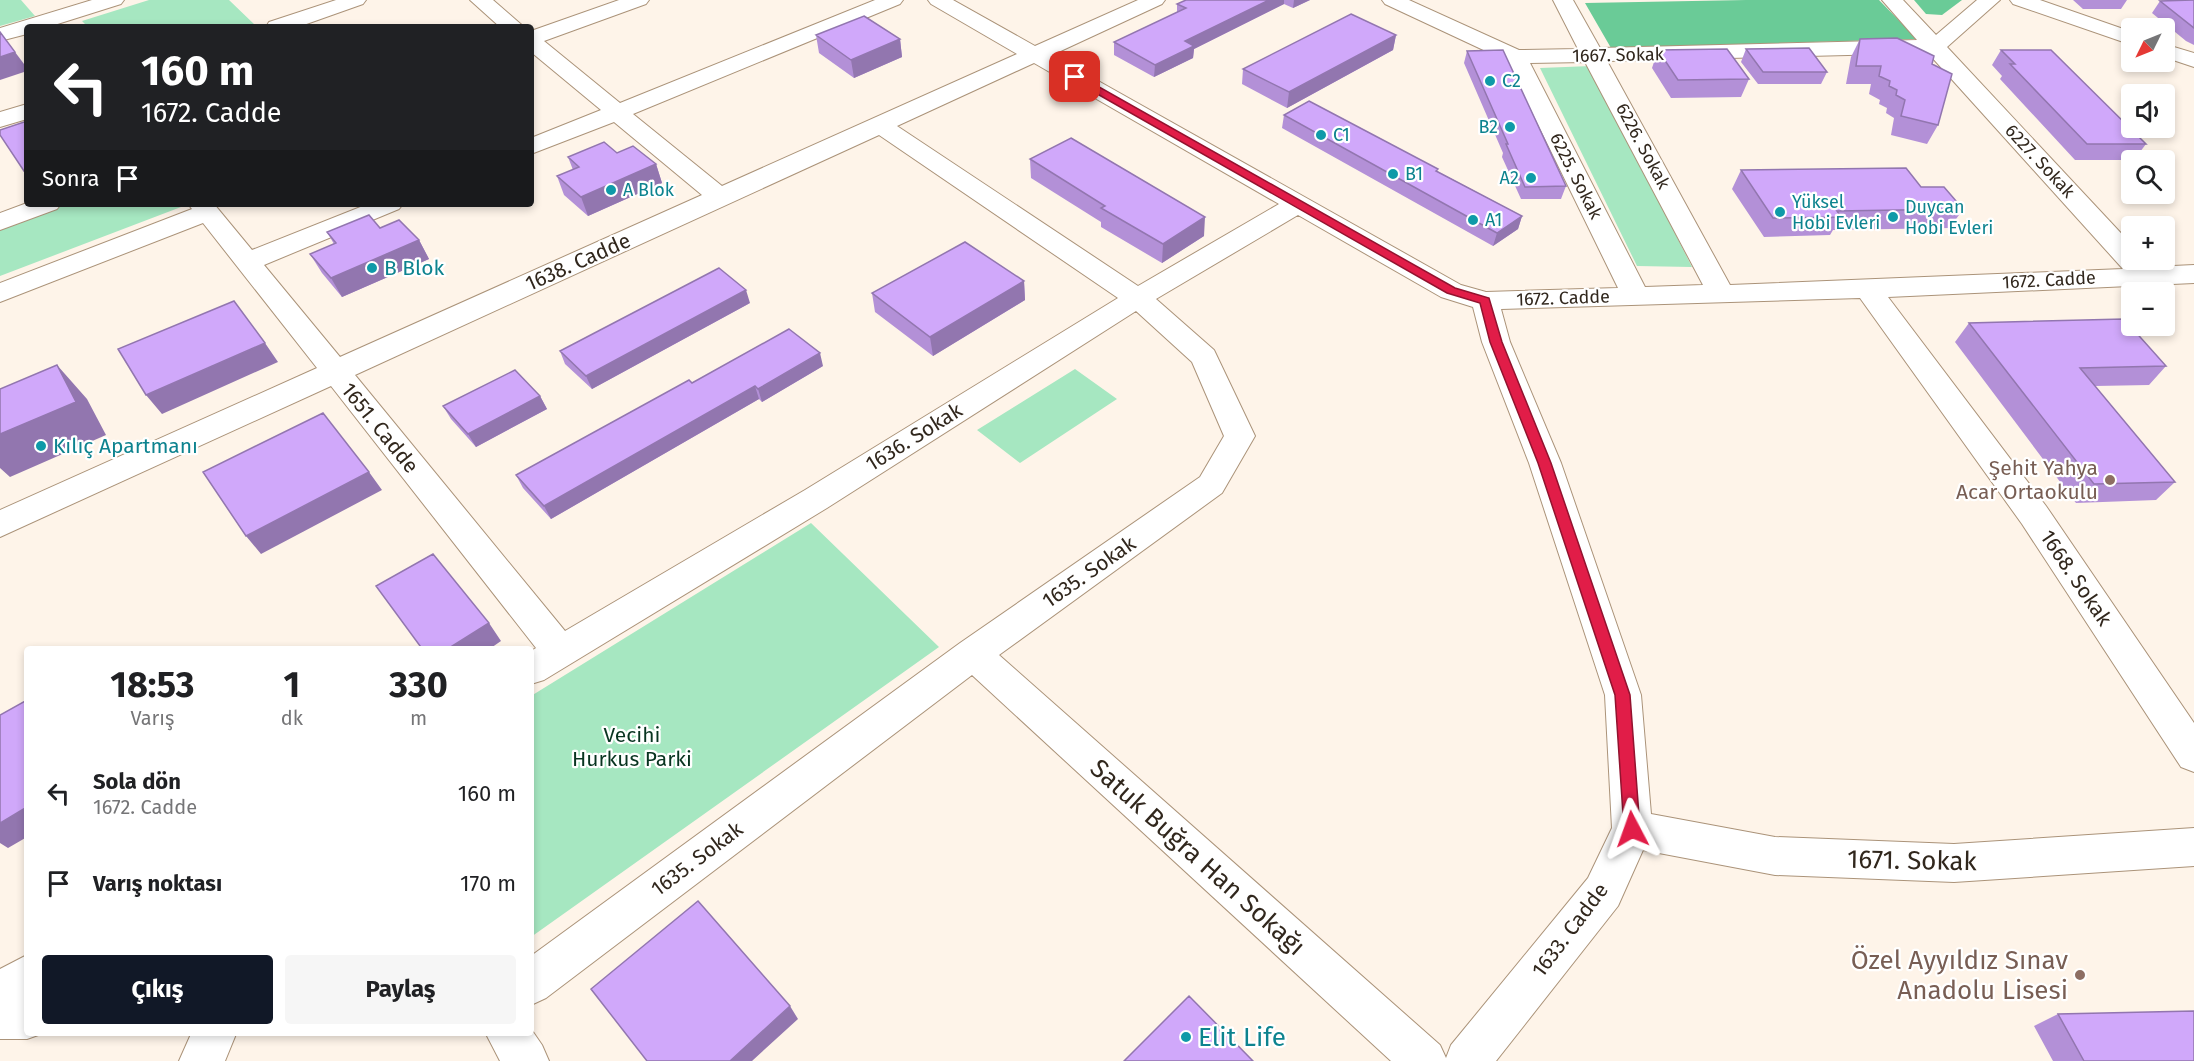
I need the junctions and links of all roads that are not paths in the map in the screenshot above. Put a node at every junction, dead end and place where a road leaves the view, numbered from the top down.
1 (38, 0) edge
2 (114, 0) edge
3 (356, 0) edge
4 (480, 0) edge
5 (639, 0) edge
6 (894, 0) edge
7 (938, 0) edge
8 (1155, 0) edge
9 (1392, 0) edge
10 (1563, 0) edge
11 (1892, 0) edge
12 (1990, 0) edge
13 (2020, 0) edge
14 (57, 23) edge
15 (286, 24) edge
16 (509, 24) edge
17 (24, 30) edge
18 (0, 35) edge
19 (2121, 35) edge
20 (534, 39) edge
21 (534, 42) edge
22 (1935, 46) junction
23 (1034, 54) junction
24 (2175, 54) edge
25 (1594, 55) junction
26 (1516, 57) junction
27 (2194, 60) edge
28 (618, 111) junction
29 (24, 112) edge
30 (0, 120) edge
31 (880, 125) junction
32 (534, 146) edge
33 (720, 197) junction
34 (1296, 205) junction
35 (40, 207) edge
36 (383, 207) edge
37 (204, 208) edge
38 (0, 222) edge
39 (247, 262) junction
40 (2194, 274) edge
41 (2145, 276) junction
42 (1868, 289) junction
43 (0, 293) edge
44 (1721, 293) junction
45 (1636, 296) junction
46 (1137, 298) junction
47 (1485, 301) junction
48 (335, 373) junction
49 (0, 524) edge
50 (560, 651) junction
51 (973, 654) junction
52 (534, 667) edge
53 (2194, 755) edge
54 (1632, 829) junction
55 (2194, 847) edge
56 (24, 979) edge
57 (534, 981) edge
58 (0, 994) edge
59 (0, 1017) edge
60 (24, 1017) edge
61 (213, 1036) edge
62 (509, 1036) edge
63 (202, 1061) edge
64 (526, 1061) edge
65 (1424, 1061) edge
66 (1467, 1061) edge

1 - 14 street
2 - 14 street
3 - 15 street
4 - 16 street
5 - 20 street
6 - 28 street
7 - 23 street, 1672. Cadde
8 - 23 street, 1638. Cadde
9 - 26 street
10 - 25 street, 6226. Sokak
11 - 22 street, 6227. Sokak
12 - 22 street
13 - 19 street
17 - 18 street
21 - 28 street
22 - 25 street, 1667. Sokak
22 - 41 street, 6227. Sokak
23 - 31 street, 1638. Cadde
23 - 34 street, 1672. Cadde
24 - 27 street
25 - 26 street, 1667. Sokak
25 - 44 street, 6226. Sokak
26 - 45 street, 6225. Sokak
28 - 32 street
28 - 33 street
29 - 30 street
31 - 33 street, 1638. Cadde
31 - 46 street, 1635. Sokak
33 - 48 street, 1638. Cadde
34 - 46 street, 1636. Sokak
34 - 47 street, 1672. Cadde
35 - 38 street
36 - 39 street
37 - 39 street, 1651. Cadde
37 - 43 street
39 - 48 street, 1651. Cadde
40 - 41 street, 1672. Cadde
41 - 42 street, 1672. Cadde
42 - 44 street, 1672. Cadde
42 - 53 street, 1668. Sokak
44 - 45 street, 1672. Cadde
45 - 47 street, 1672. Cadde
46 - 50 street, 1636. Sokak
46 - 51 street, 1635. Sokak
47 - 54 street, 1633. Cadde
48 - 49 street, 1638. Cadde
48 - 50 street, 1651. Cadde
50 - 52 street, 1636. Sokak
51 - 57 street, 1635. Sokak
51 - 65 street, Satuk Buğra Han Sokağı
54 - 55 street, 1671. Sokak
54 - 66 street, 1633. Cadde
56 - 58 street
59 - 60 street
61 - 63 street
62 - 64 street

